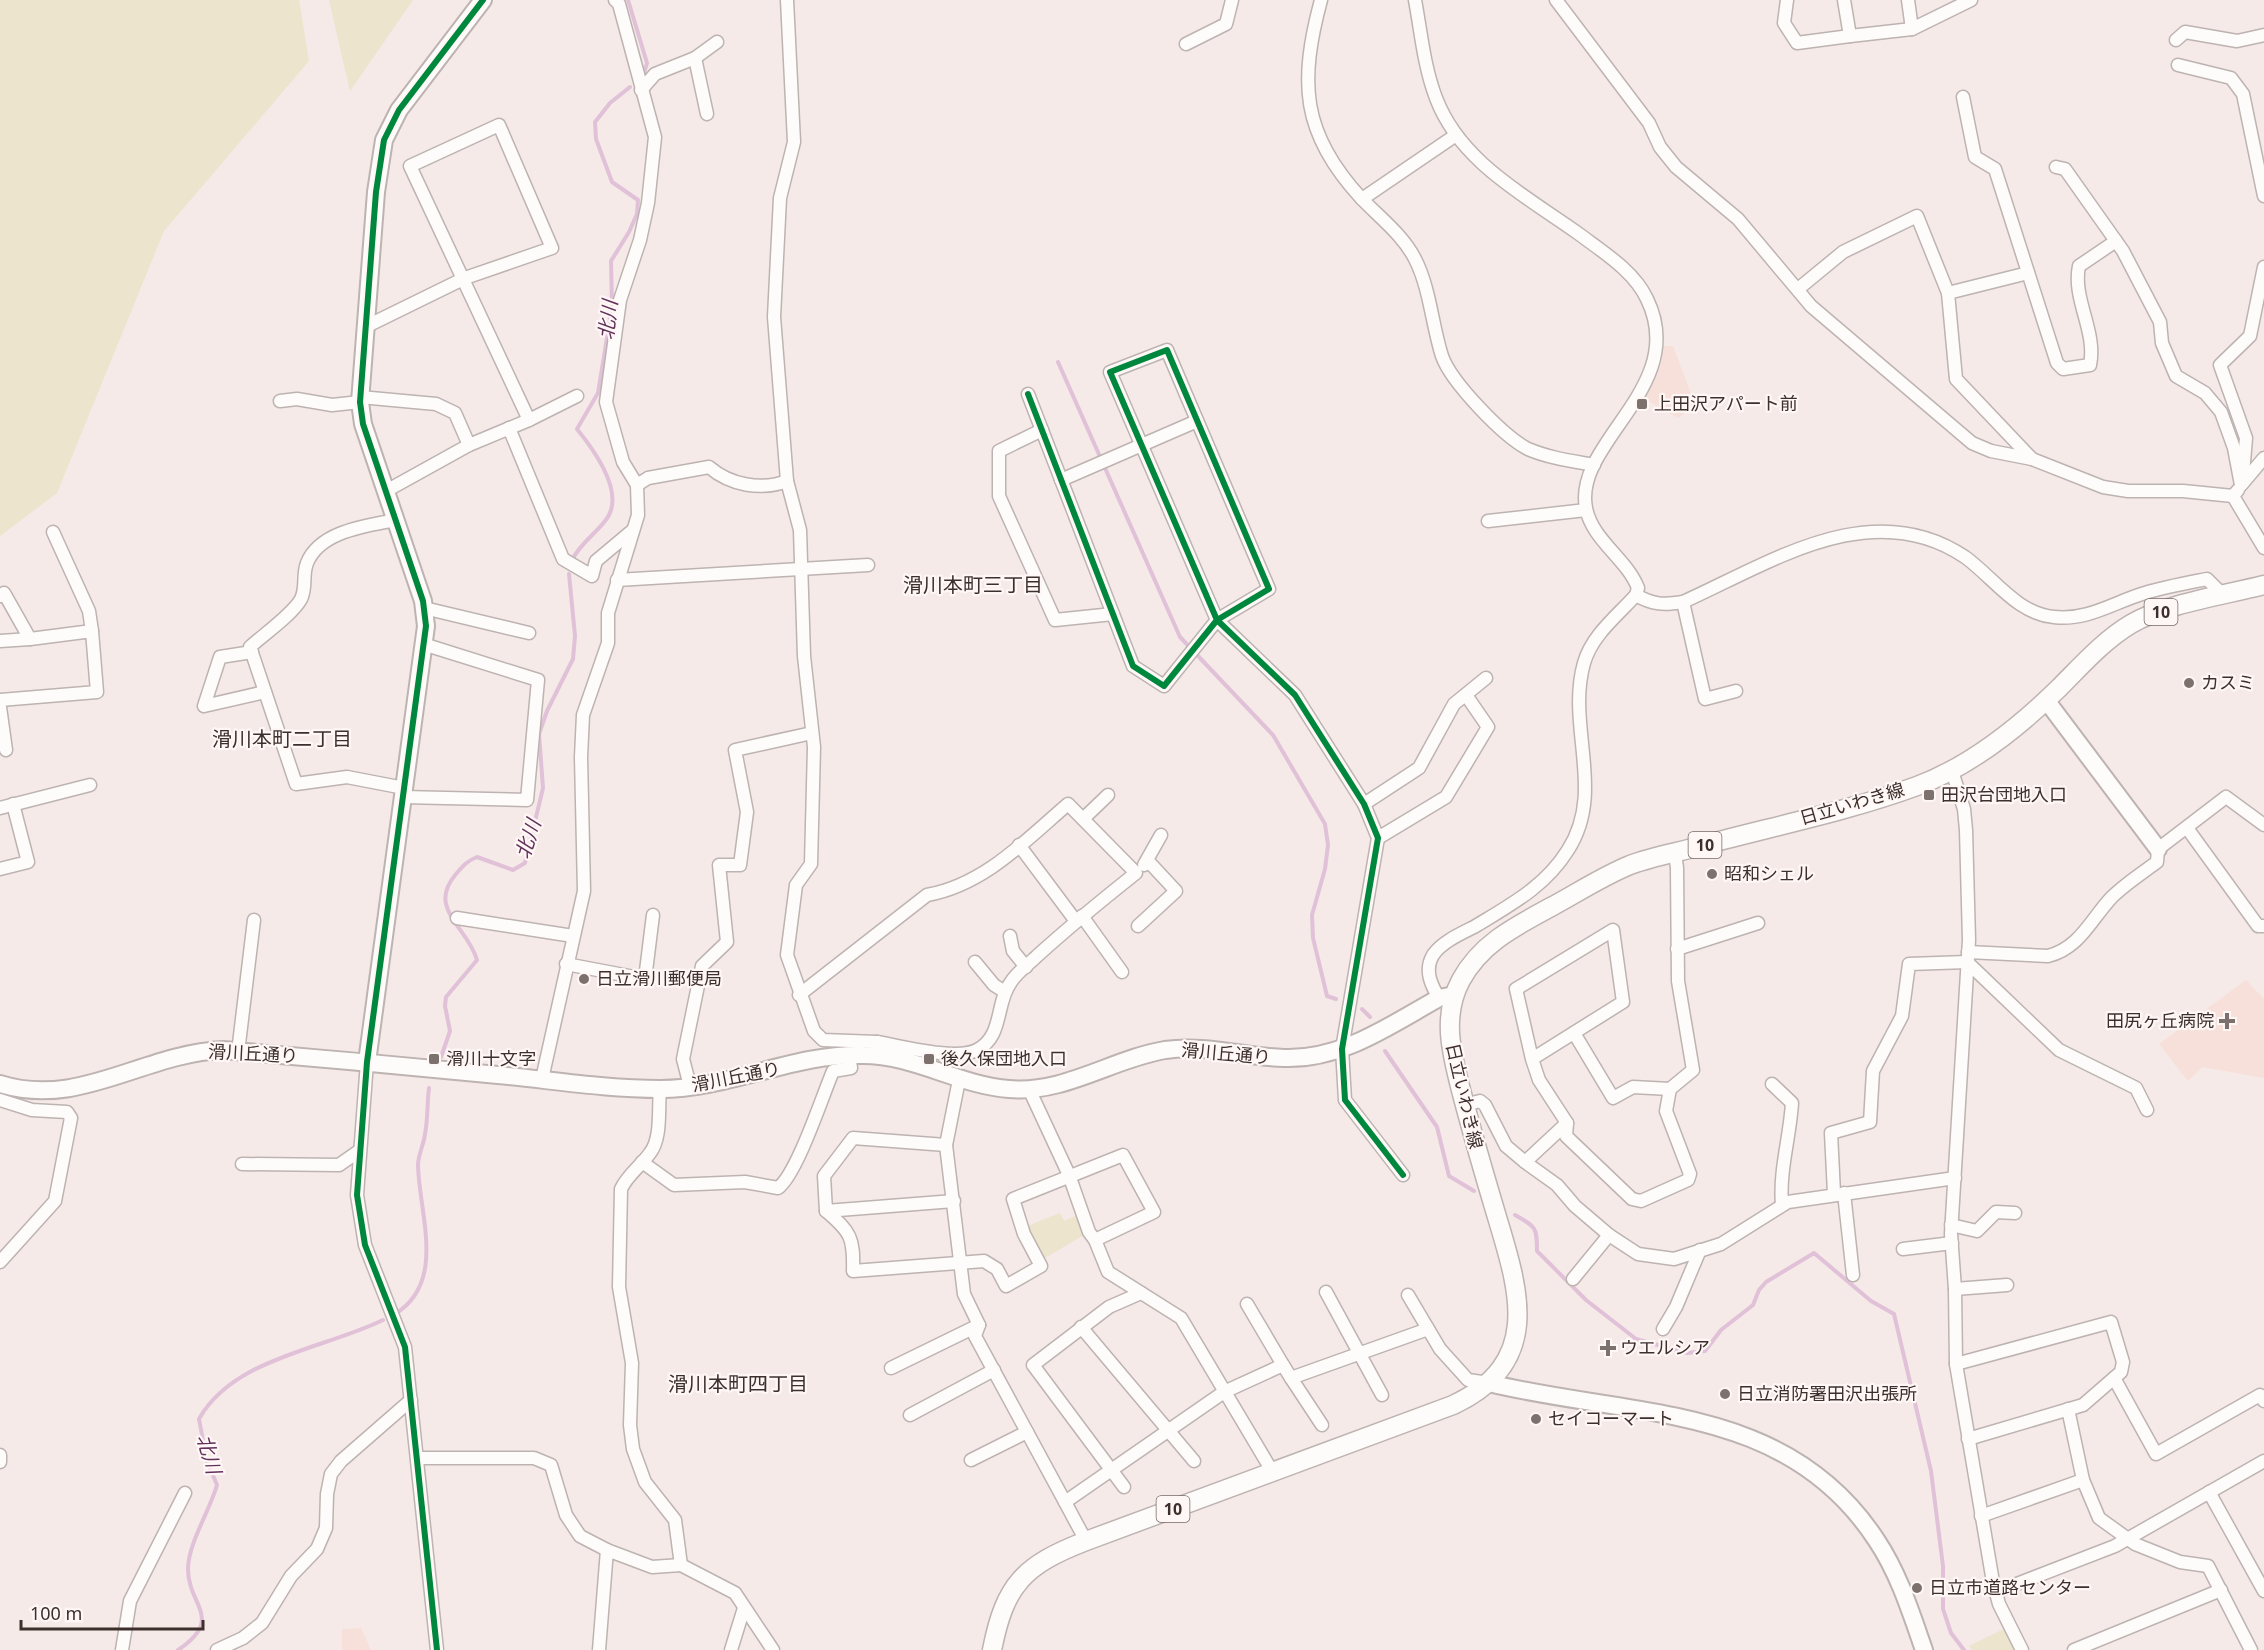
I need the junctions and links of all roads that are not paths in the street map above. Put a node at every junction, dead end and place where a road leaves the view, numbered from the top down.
1 (483, 0) edge
2 (615, 0) edge
3 (787, 0) edge
4 (1232, 0) edge
5 (1321, 0) edge
6 (1415, 0) edge
7 (1556, 0) edge
8 (1787, 0) edge
9 (1844, 0) edge
10 (1908, 0) edge
11 (1971, 0) edge
12 (1912, 29) junction
13 (2264, 35) edge
14 (1850, 36) junction
15 (2176, 40) dead end
16 (717, 42) dead end
17 (1185, 44) dead end
18 (695, 58) junction
19 (2178, 65) dead end
20 (641, 90) junction
21 (1963, 97) dead end
22 (707, 114) dead end
23 (1456, 135) junction
24 (2056, 167) dead end
25 (2264, 196) edge
26 (1362, 199) junction
27 (2116, 241) junction
28 (2264, 267) edge
29 (2028, 273) junction
30 (465, 279) junction
31 (1798, 289) junction
32 (1948, 293) junction
33 (365, 327) junction
34 (1028, 394) dead end
35 (577, 396) dead end
36 (360, 399) junction
37 (280, 401) dead end
38 (529, 420) junction
39 (1197, 421) junction
40 (509, 428) junction
41 (1042, 430) junction
42 (469, 445) junction
43 (1141, 445) junction
44 (2264, 458) edge
45 (2032, 459) junction
46 (1594, 465) junction
47 (1061, 480) junction
48 (787, 481) junction
49 (637, 485) junction
50 (2241, 485) junction
51 (386, 491) junction
52 (2233, 496) junction
53 (1586, 510) junction
54 (396, 520) junction
55 (1488, 521) dead end
56 (633, 530) junction
57 (53, 532) dead end
58 (2264, 548) edge
59 (868, 565) dead end
60 (801, 569) junction
61 (617, 580) junction
62 (2264, 585) edge
63 (1636, 595) junction
64 (2223, 595) junction
65 (0, 596) edge
66 (1683, 602) junction
67 (423, 608) junction
68 (1113, 614) junction
69 (1217, 620) junction
70 (92, 631) junction
71 (529, 633) dead end
72 (30, 639) junction
73 (0, 641) edge
74 (423, 644) junction
75 (252, 652) junction
76 (1486, 678) dead end
77 (1736, 691) dead end
78 (265, 692) junction
79 (1466, 694) junction
80 (0, 700) edge
81 (2046, 700) junction
82 (0, 706) edge
83 (812, 732) junction
84 (6, 750) dead end
85 (1952, 771) junction
86 (90, 785) dead end
87 (403, 793) junction
88 (1107, 795) dead end
89 (13, 804) junction
90 (1364, 804) junction
91 (0, 808) edge
92 (1083, 819) junction
93 (2264, 825) edge
94 (2187, 828) junction
95 (1161, 836) dead end
96 (1378, 838) junction
97 (1019, 845) junction
98 (2158, 849) junction
99 (1675, 853) junction
100 (1149, 862) junction
101 (0, 869) edge
102 (1136, 873) junction
103 (653, 915) dead end
104 (457, 918) dead end
105 (1078, 918) junction
106 (254, 920) dead end
107 (1758, 923) dead end
108 (1138, 926) dead end
109 (2264, 926) edge
110 (573, 936) junction
111 (1010, 936) dead end
112 (1677, 949) junction
113 (1968, 957) junction
114 (975, 962) dead end
115 (566, 964) junction
116 (1026, 967) junction
117 (1122, 972) dead end
118 (1005, 992) junction
119 (800, 995) junction
120 (1446, 997) junction
121 (1574, 1033) junction
122 (877, 1049) junction
123 (1342, 1049) junction
124 (237, 1052) junction
125 (849, 1055) junction
126 (1532, 1059) junction
127 (367, 1062) junction
128 (542, 1079) junction
129 (959, 1080) junction
130 (0, 1084) edge
131 (1772, 1084) dead end
132 (690, 1086) junction
133 (660, 1089) junction
134 (1029, 1089) junction
135 (1670, 1089) junction
136 (0, 1100) edge
137 (1465, 1106) junction
138 (2146, 1110) dead end
139 (1567, 1123) junction
140 (946, 1144) junction
141 (359, 1151) junction
142 (642, 1162) junction
143 (1525, 1162) junction
144 (242, 1164) dead end
145 (1069, 1174) junction
146 (1403, 1175) dead end
147 (1955, 1178) junction
148 (1839, 1193) junction
149 (954, 1201) junction
150 (1782, 1205) junction
151 (826, 1211) junction
152 (2014, 1213) dead end
153 (1952, 1225) junction
154 (1609, 1235) junction
155 (1095, 1240) junction
156 (1952, 1243) junction
157 (1903, 1249) dead end
158 (1700, 1250) junction
159 (0, 1262) edge
160 (961, 1262) junction
161 (1853, 1275) dead end
162 (1572, 1279) dead end
163 (2007, 1285) dead end
164 (1955, 1289) junction
165 (1326, 1292) dead end
166 (1141, 1293) junction
167 (1408, 1296) dead end
168 (1247, 1304) dead end
169 (979, 1325) junction
170 (1081, 1327) junction
171 (1428, 1329) junction
172 (1663, 1329) dead end
173 (1361, 1353) junction
174 (1956, 1364) junction
175 (1283, 1365) junction
176 (891, 1368) dead end
177 (994, 1370) junction
178 (1291, 1378) junction
179 (2114, 1378) junction
180 (1489, 1383) junction
181 (1224, 1392) junction
182 (1382, 1395) dead end
183 (2263, 1396) edge
184 (411, 1400) junction
185 (2068, 1409) junction
186 (910, 1415) dead end
187 (1322, 1425) dead end
188 (1169, 1429) junction
189 (1027, 1432) junction
190 (1968, 1440) junction
191 (0, 1455) edge
192 (418, 1458) junction
193 (971, 1460) dead end
194 (0, 1461) edge
195 (1194, 1461) dead end
196 (2264, 1461) edge
197 (1110, 1470) junction
198 (1272, 1471) junction
199 (2083, 1480) junction
200 (1124, 1487) dead end
201 (2209, 1492) junction
202 (185, 1493) dead end
203 (1065, 1502) junction
204 (1981, 1516) junction
205 (2128, 1538) junction
206 (1086, 1541) junction
207 (607, 1550) junction
208 (681, 1565) junction
209 (2221, 1590) junction
210 (2264, 1591) edge
211 (1996, 1592) junction
212 (744, 1608) junction
213 (122, 1650) edge
214 (217, 1650) edge
215 (437, 1650) edge
216 (599, 1650) edge
217 (731, 1650) edge
218 (773, 1650) edge
219 (992, 1650) edge
220 (1924, 1650) edge
221 (2022, 1650) edge
222 (2074, 1650) edge
223 (2251, 1650) edge

1 - 33 street
2 - 20 street
3 - 48 street
4 - 17 street
5 - 26 street
6 - 23 street
7 - 31 street
8 - 14 street
9 - 14 street
10 - 12 street
11 - 12 street
12 - 14 street
13 - 15 street
16 - 18 street
18 - 20 street
18 - 22 street
19 - 25 street
20 - 49 street
21 - 29 street
23 - 26 street
23 - 46 street
24 - 27 street
26 - 46 street
27 - 29 street
27 - 50 street
28 - 50 street
29 - 32 street
30 - 30 street
30 - 33 street
30 - 38 street
31 - 32 street
31 - 45 street
32 - 45 street
33 - 36 street
34 - 41 street
35 - 38 street
36 - 37 street
36 - 42 street
36 - 51 street
38 - 40 street
39 - 43 street
39 - 43 street
39 - 69 street
40 - 42 street
40 - 56 street
41 - 47 street
41 - 68 street
42 - 51 street
43 - 47 street
43 - 69 street
44 - 50 street
45 - 52 street
46 - 53 street
47 - 68 street
48 - 49 street
48 - 60 street
49 - 56 street
50 - 52 street
51 - 54 street
52 - 58 street
53 - 55 street
53 - 63 street
54 - 67 street
54 - 75 street
56 - 61 street
57 - 70 street
59 - 60 street
60 - 61 street
60 - 83 street
61 - 110 street
62 - 64 main road, 日立いわき線 / 10
63 - 66 street
63 - 120 street
64 - 66 street
64 - 81 main road, 日立いわき線 / 10
65 - 72 street
66 - 77 street
67 - 71 street
67 - 74 street
68 - 69 street
69 - 90 street
70 - 72 street
70 - 80 street
72 - 73 street
74 - 87 street
74 - 87 street
75 - 78 street
75 - 78 street
76 - 79 street
78 - 87 street
79 - 90 street
79 - 96 street
81 - 85 main road, 日立いわき線 / 10
81 - 98 street
82 - 84 street
83 - 119 street
83 - 132 street
85 - 99 main road, 日立いわき線 / 10
85 - 113 street
86 - 89 street
87 - 127 street
88 - 92 street
89 - 91 street
89 - 101 street
90 - 96 street
92 - 97 street
92 - 102 street
93 - 94 street
94 - 98 street
94 - 109 street
95 - 100 street
96 - 123 street
97 - 105 street
97 - 119 street
98 - 113 street
99 - 112 street
99 - 120 main road, 日立いわき線 / 10
100 - 102 street
100 - 108 street
102 - 105 street
103 - 115 street
104 - 110 street
105 - 116 street
105 - 117 street
106 - 124 street
107 - 112 street
110 - 115 street
111 - 116 street
112 - 135 street
113 - 138 street
113 - 147 street
113 - 148 street
114 - 118 street
115 - 128 street
116 - 118 street
118 - 122 street
119 - 122 street
120 - 123 street, 滑川丘通り
120 - 137 main road, 日立いわき線 / 10
121 - 126 street
121 - 126 street
121 - 135 street
122 - 125 street, 滑川丘通り
122 - 129 street, 滑川丘通り
123 - 134 street, 滑川丘通り
123 - 146 street
124 - 127 street, 滑川丘通り
124 - 130 street, 滑川丘通り
125 - 132 street, 滑川丘通り
125 - 142 street
126 - 139 street
127 - 128 street, 滑川丘通り
127 - 141 street
128 - 133 street, 滑川丘通り
129 - 134 street, 滑川丘通り
129 - 140 street
131 - 150 street
132 - 133 street, 滑川丘通り
133 - 142 street
134 - 145 street
135 - 139 street
136 - 159 street
137 - 143 street
137 - 180 main road, 日立いわき線 / 10
139 - 143 street
140 - 149 street
140 - 151 street
141 - 144 street
141 - 184 street
142 - 208 street
143 - 154 street
145 - 155 street
145 - 155 street
145 - 160 street
147 - 148 street
147 - 153 street
148 - 150 street
148 - 161 street
149 - 151 street
149 - 160 street
150 - 158 street
151 - 160 street
152 - 153 street
153 - 156 street
154 - 158 street
154 - 162 street
155 - 166 street
156 - 157 street
156 - 164 street
158 - 172 street
160 - 169 street
163 - 164 street
164 - 174 street
165 - 173 street
166 - 170 street
166 - 181 street
167 - 171 street
168 - 175 street
169 - 176 street
169 - 177 street
170 - 188 street
170 - 197 street
171 - 173 street
171 - 180 street
173 - 178 street
173 - 182 street
174 - 179 street
174 - 190 street
175 - 178 street
175 - 181 street
177 - 186 street
177 - 189 street
178 - 187 street
179 - 183 street
179 - 185 street
180 - 198 main road, 日立いわき線 / 10
180 - 220 street
181 - 188 street
181 - 198 street
184 - 192 street
184 - 214 street
185 - 190 street
185 - 199 street
188 - 195 street
188 - 197 street
189 - 193 street
189 - 203 street
190 - 204 street
191 - 194 street
192 - 207 street
192 - 215 street
196 - 201 street
197 - 200 street
197 - 203 street
198 - 206 main road, 日立いわき線 / 10
199 - 204 street
199 - 205 street
201 - 205 street
201 - 210 street
202 - 213 street
203 - 206 street
204 - 211 street
205 - 209 street
205 - 211 street
206 - 219 main road, 日立いわき線 / 10
207 - 208 street
207 - 216 street
208 - 212 street
209 - 222 street
209 - 223 street
211 - 221 street
212 - 217 street
212 - 218 street

